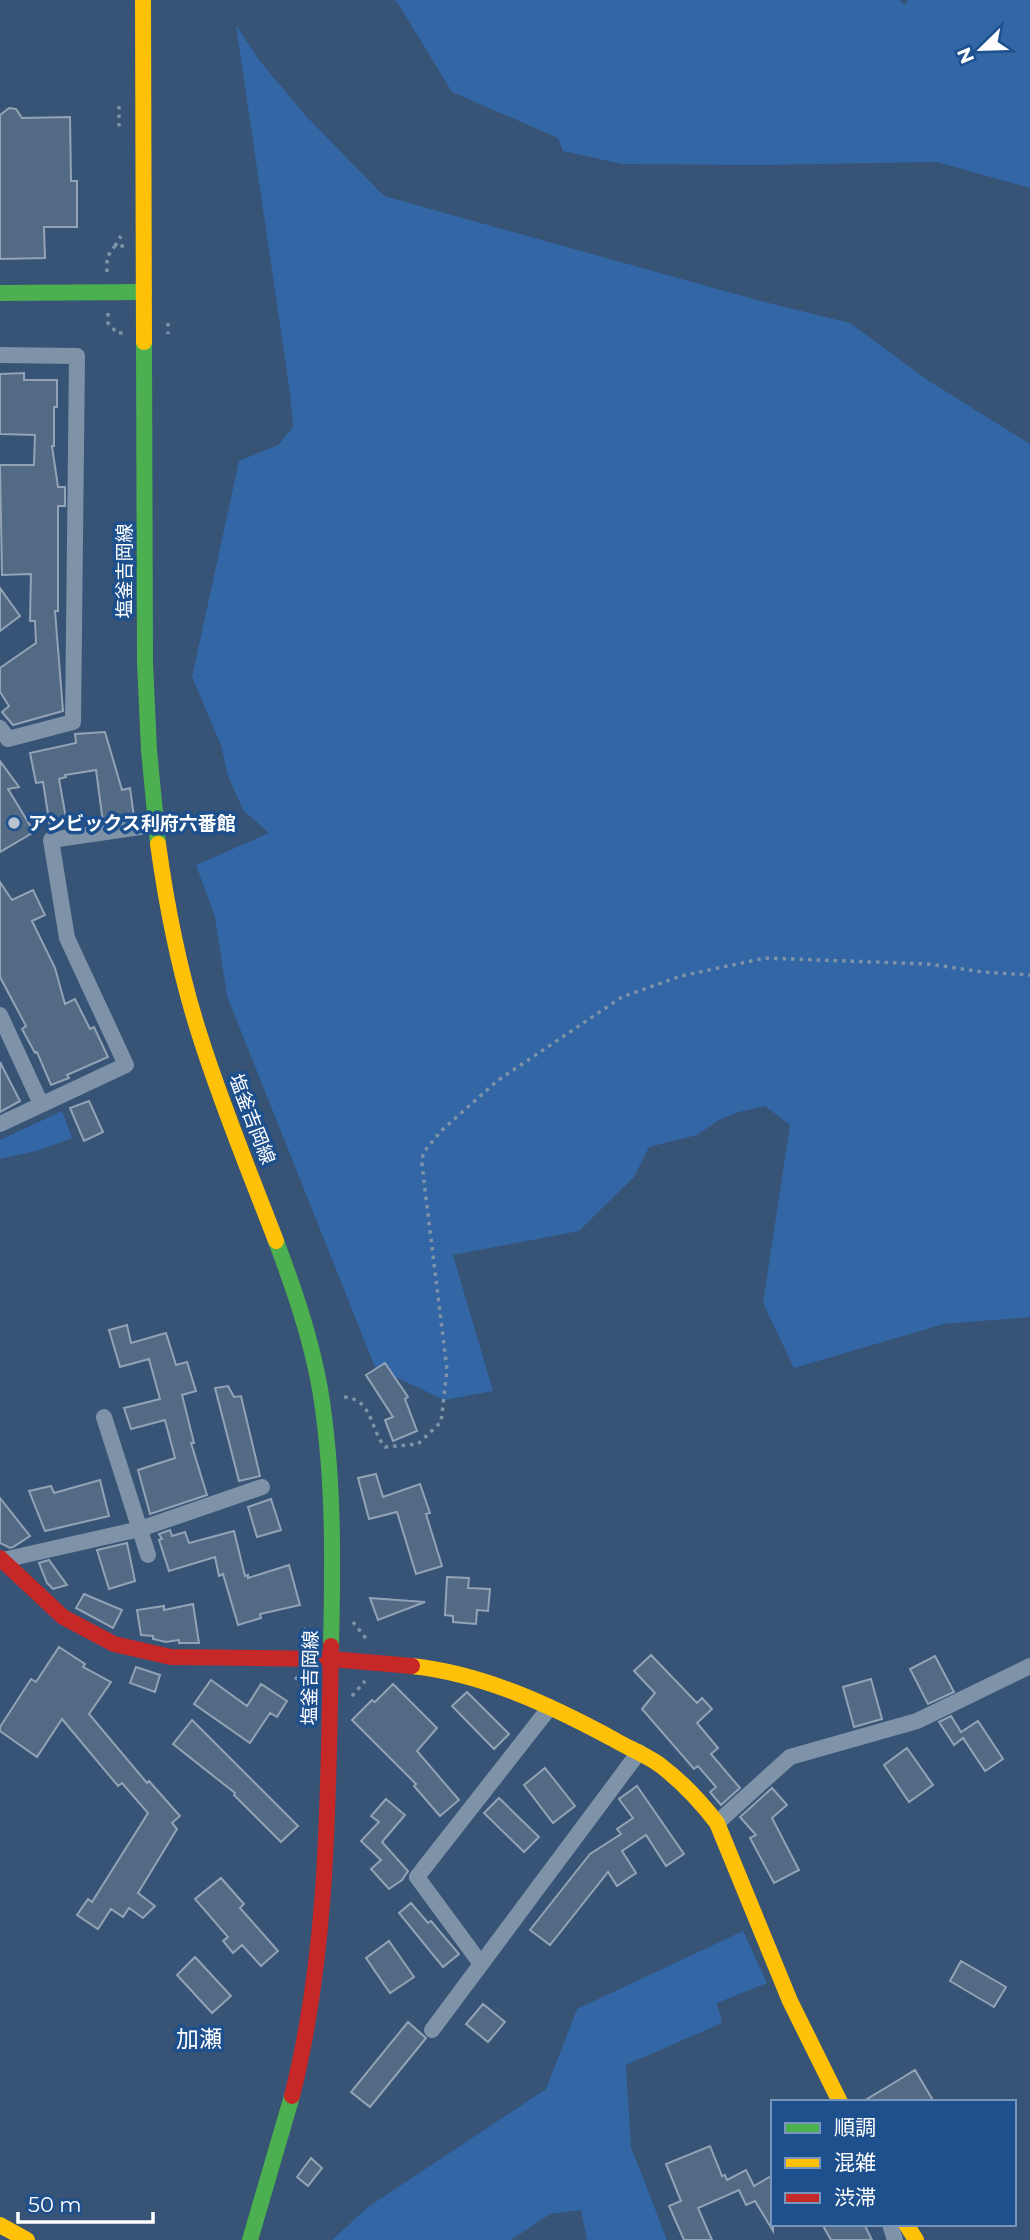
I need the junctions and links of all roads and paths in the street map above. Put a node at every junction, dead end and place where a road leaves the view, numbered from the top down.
1 (143, 0) edge
2 (129, 246) dead end
3 (107, 274) dead end
4 (144, 292) junction
5 (0, 293) edge
6 (108, 307) dead end
7 (122, 333) dead end
8 (160, 334) dead end
9 (168, 347) dead end
10 (0, 355) edge
11 (0, 728) edge
12 (154, 825) junction
13 (1030, 975) edge
14 (0, 1015) edge
15 (41, 1104) junction
16 (0, 1124) edge
17 (340, 1386) dead end
18 (342, 1397) junction
19 (343, 1407) dead end
20 (104, 1417) dead end
21 (262, 1488) dead end
22 (140, 1529) junction
23 (148, 1555) dead end
24 (2, 1559) edge
25 (353, 1614) dead end
26 (313, 1616) dead end
27 (293, 1642) dead end
28 (376, 1643) dead end
29 (331, 1659) junction
30 (1030, 1666) edge
31 (294, 1670) dead end
32 (374, 1679) dead end
33 (312, 1695) dead end
34 (351, 1697) dead end
35 (550, 1707) junction
36 (639, 1752) junction
37 (717, 1823) junction
38 (481, 1964) junction
39 (432, 2030) dead end
40 (839, 2100) edge
41 (0, 2225) edge
42 (27, 2240) edge
43 (250, 2240) edge

1 - 4 main road, 塩釜吉岡線
2 - 3 path
4 - 5 main road
4 - 12 main road, 塩釜吉岡線
6 - 7 path
8 - 9 path
10 - 11 street
12 - 15 street
12 - 29 main road, 塩釜吉岡線
13 - 18 path
14 - 15 street
15 - 16 street
17 - 18 path
18 - 19 path
20 - 22 street
21 - 22 street
22 - 23 street
22 - 24 street
24 - 29 main road
25 - 28 path
26 - 27 path
29 - 35 main road
29 - 43 main road, 塩釜吉岡線
30 - 37 street
31 - 33 path
32 - 34 path
35 - 36 main road
35 - 38 street
36 - 37 main road
36 - 38 street
37 - 40 main road
38 - 39 street
41 - 42 main road

